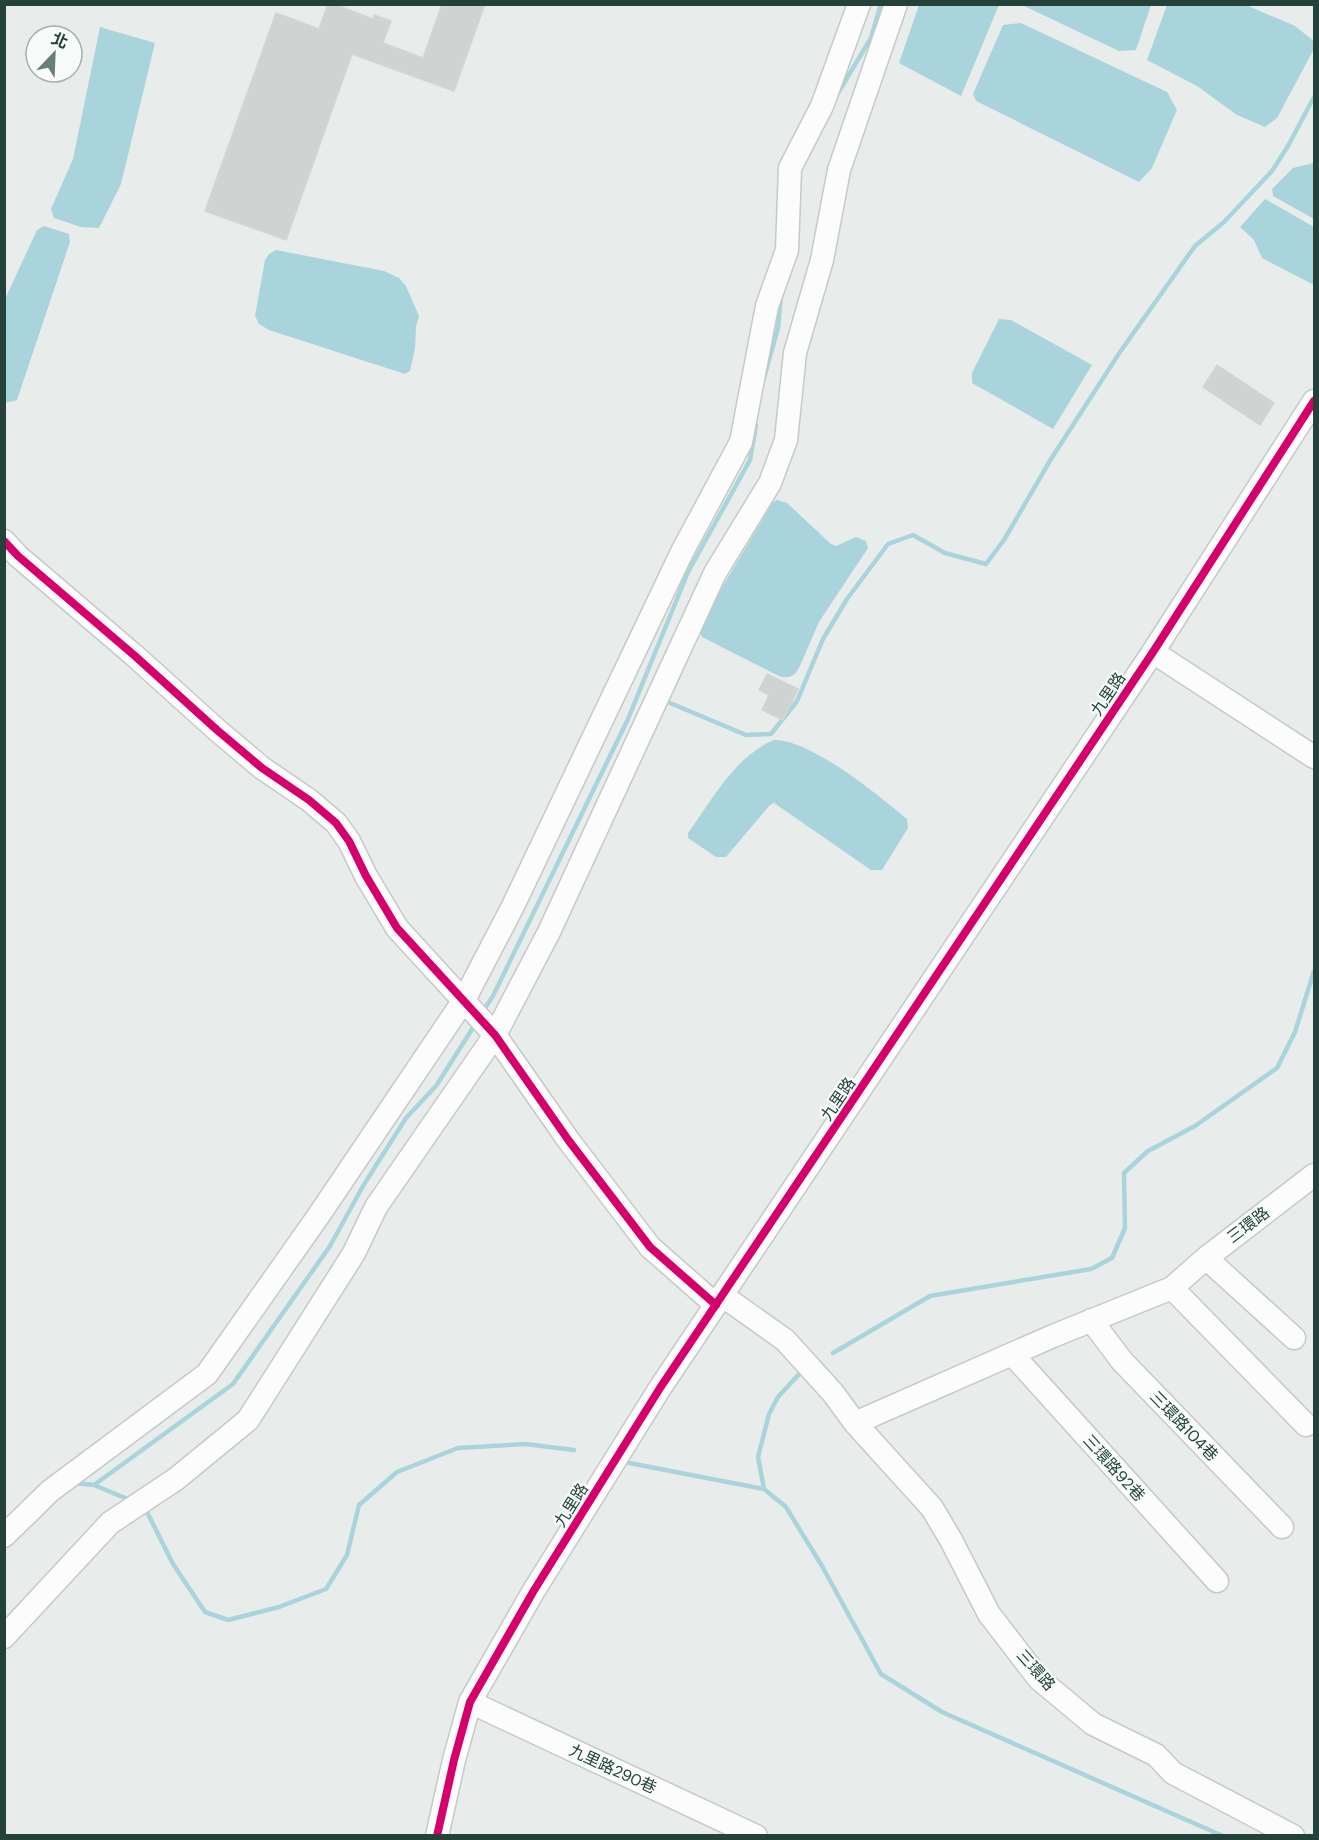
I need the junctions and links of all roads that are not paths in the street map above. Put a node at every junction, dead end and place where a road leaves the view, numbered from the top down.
1 (859, 4) edge
2 (896, 4) edge
3 (1314, 401) edge
4 (4, 541) edge
5 (1153, 652) junction
6 (1314, 757) edge
7 (464, 1000) junction
8 (495, 1035) junction
9 (1313, 1178) edge
10 (1206, 1258) junction
11 (1172, 1288) junction
12 (719, 1301) junction
13 (1091, 1320) junction
14 (1294, 1338) dead end
15 (1012, 1354) junction
16 (855, 1423) junction
17 (1306, 1425) dead end
18 (1282, 1527) dead end
19 (4, 1536) edge
20 (1217, 1581) dead end
21 (4, 1637) edge
22 (470, 1702) junction
23 (437, 1836) edge
24 (756, 1836) edge
25 (1293, 1836) edge

1 - 7 street
2 - 8 street
3 - 5 street, 九里路
4 - 7 street, 三環路
5 - 6 street
5 - 12 street, 九里路
7 - 8 street, 三環路
7 - 19 street
8 - 12 street, 三環路
8 - 21 street
9 - 10 street, 三環路
10 - 11 street, 三環路
10 - 14 street
11 - 13 street, 三環路
11 - 17 street
12 - 16 street, 三環路
12 - 22 street, 九里路
13 - 15 street, 三環路
13 - 18 street, 三環路104巷
15 - 16 street, 三環路
15 - 20 street, 三環路92巷
16 - 25 street, 三環路
22 - 23 street, 九里路
22 - 24 street, 九里路290巷

